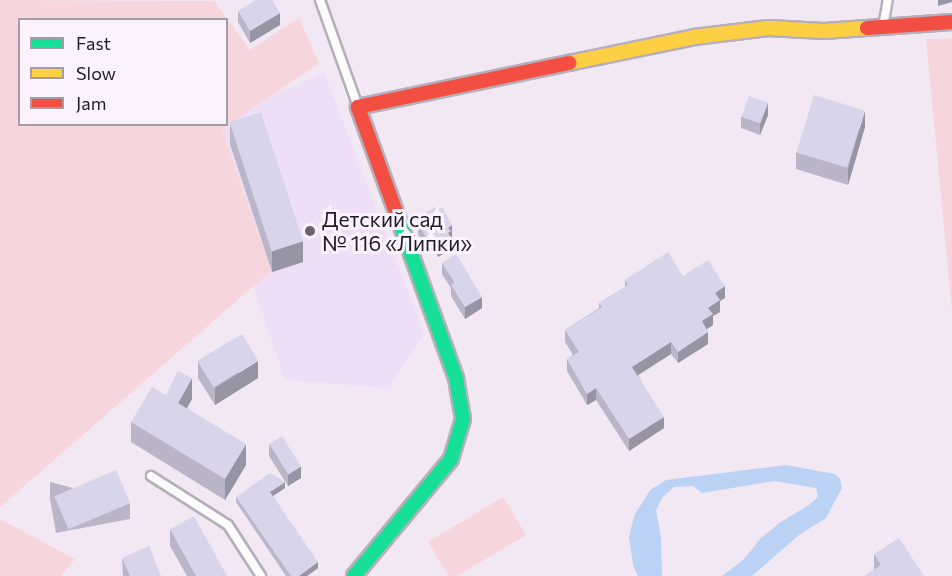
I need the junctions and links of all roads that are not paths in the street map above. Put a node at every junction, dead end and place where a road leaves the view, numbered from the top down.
1 (320, 0) edge
2 (888, 0) edge
3 (952, 22) edge
4 (883, 27) junction
5 (358, 106) junction
6 (151, 477) dead end
7 (261, 576) edge
8 (353, 576) edge

1 - 5 lane
2 - 4 lane
3 - 4 street
4 - 5 street
5 - 8 street
6 - 7 lane

